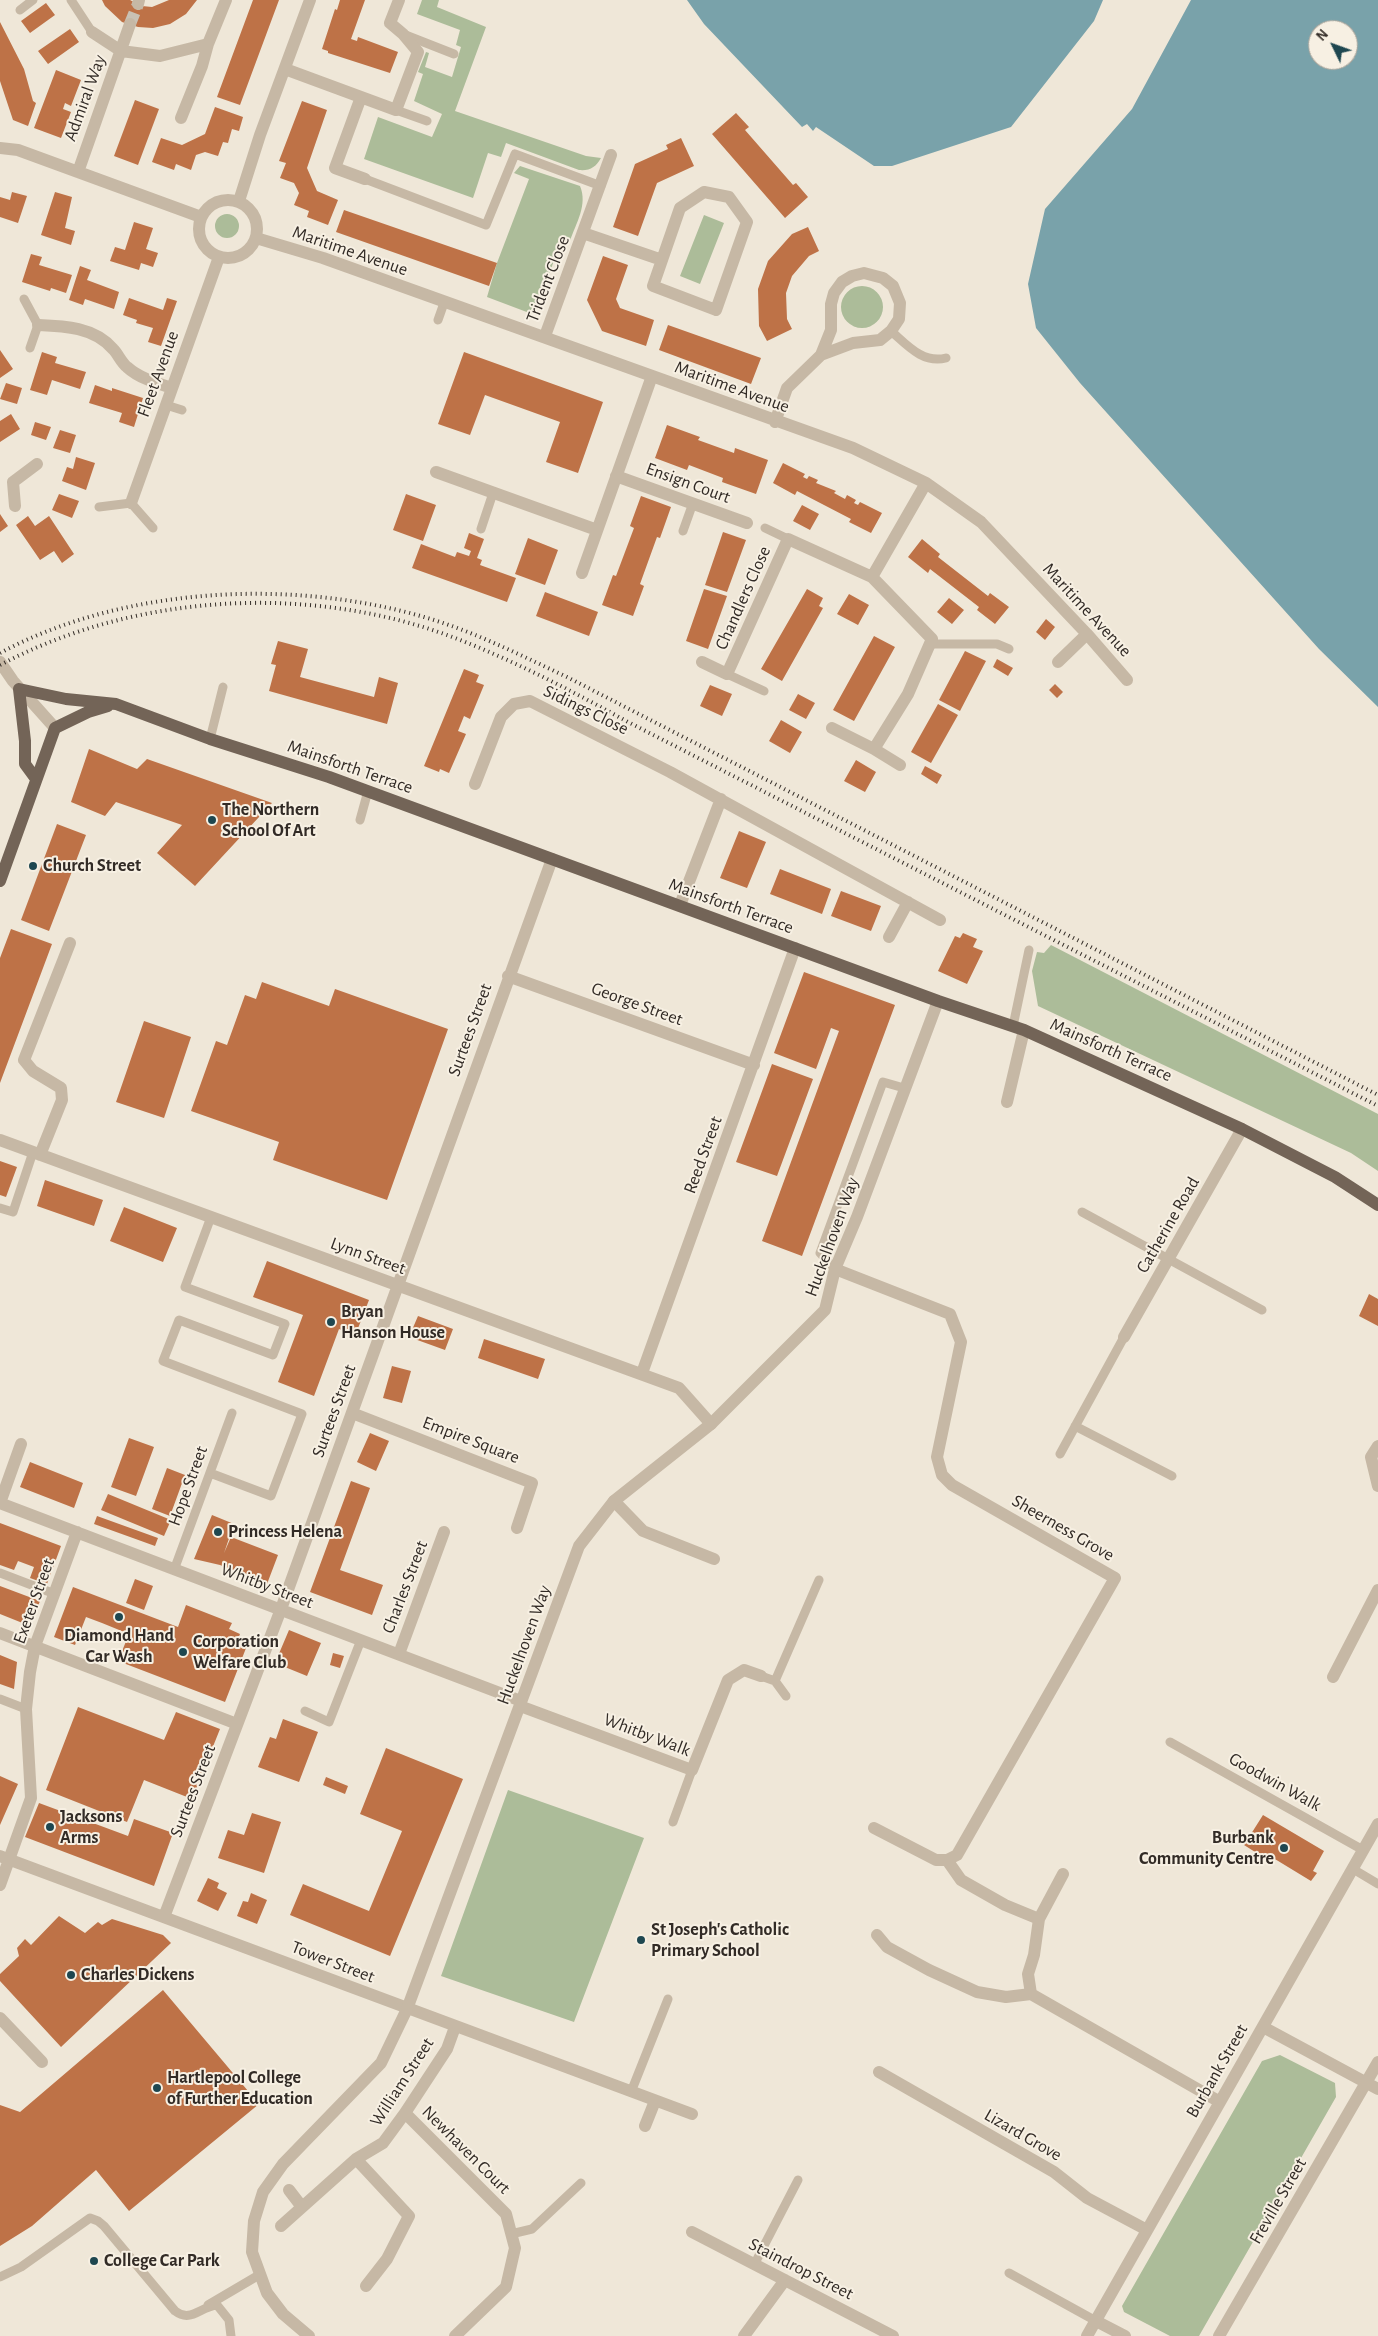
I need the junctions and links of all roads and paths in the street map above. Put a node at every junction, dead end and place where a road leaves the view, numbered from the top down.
1 (33, 0) edge
2 (72, 0) edge
3 (226, 0) edge
4 (310, 0) edge
5 (399, 0) edge
6 (20, 10) dead end
7 (130, 24) tunnel mouth
8 (92, 32) joint
9 (403, 34) junction
10 (208, 44) junction
11 (120, 52) junction
12 (454, 54) dead end
13 (285, 69) junction
14 (362, 97) junction
15 (396, 110) junction
16 (181, 118) dead end
17 (427, 121) dead end
18 (0, 148) edge
19 (611, 155) dead end
20 (78, 172) junction
21 (365, 180) joint
22 (601, 186) junction
23 (239, 201) junction
24 (201, 217) junction
25 (583, 233) junction
26 (256, 238) junction
27 (219, 257) junction
28 (662, 260) junction
29 (24, 299) dead end
30 (444, 303) junction
31 (438, 320) dead end
32 (38, 325) junction
33 (892, 331) junction
34 (545, 336) junction
35 (30, 348) dead end
36 (821, 355) junction
37 (946, 358) dead end
38 (652, 376) junction
39 (172, 388) junction
40 (166, 404) junction
41 (182, 410) dead end
42 (776, 422) junction
43 (37, 464) dead end
44 (436, 472) dead end
45 (616, 476) junction
46 (0, 478) edge
47 (13, 482) junction
48 (926, 483) junction
49 (493, 493) junction
50 (131, 503) junction
51 (693, 503) junction
52 (15, 506) dead end
53 (99, 507) dead end
54 (747, 523) dead end
55 (153, 528) dead end
56 (766, 528) dead end
57 (480, 529) dead end
58 (597, 530) junction
59 (683, 531) dead end
60 (788, 539) junction
61 (582, 573) dead end
62 (872, 577) junction
63 (1087, 634) junction
64 (930, 644) junction
65 (1009, 649) dead end
66 (0, 662) edge
67 (702, 662) dead end
68 (1058, 662) dead end
69 (727, 674) junction
70 (1127, 680) dead end
71 (223, 687) dead end
72 (19, 689) junction
73 (764, 691) dead end
74 (116, 704) junction
75 (55, 728) junction
76 (832, 728) dead end
77 (210, 739) junction
78 (874, 749) junction
79 (900, 765) dead end
80 (36, 779) junction
81 (475, 784) dead end
82 (368, 791) junction
83 (721, 799) junction
84 (360, 820) dead end
85 (552, 859) junction
86 (0, 881) edge
87 (908, 902) junction
88 (680, 906) junction
89 (940, 920) dead end
90 (889, 938) dead end
91 (70, 943) dead end
92 (795, 948) junction
93 (1029, 950) dead end
94 (508, 976) junction
95 (938, 1001) junction
96 (1018, 1028) junction
97 (754, 1065) junction
98 (904, 1088) junction
99 (1007, 1102) dead end
100 (1242, 1129) junction
101 (0, 1140) edge
102 (37, 1154) junction
103 (1378, 1205) edge
104 (0, 1208) edge
105 (1082, 1212) dead end
106 (210, 1217) junction
107 (1169, 1258) junction
108 (836, 1269) junction
109 (397, 1286) junction
110 (1262, 1310) dead end
111 (1124, 1337) joint
112 (642, 1373) junction
113 (352, 1413) junction
114 (232, 1414) dead end
115 (711, 1424) junction
116 (1075, 1426) junction
117 (21, 1444) dead end
118 (1378, 1446) edge
119 (1060, 1454) dead end
120 (210, 1473) junction
121 (1172, 1476) dead end
122 (1378, 1486) edge
123 (614, 1501) junction
124 (0, 1503) edge
125 (517, 1528) dead end
126 (77, 1532) junction
127 (444, 1532) dead end
128 (714, 1559) dead end
129 (174, 1570) junction
130 (0, 1573) edge
131 (819, 1580) dead end
132 (1378, 1590) edge
133 (54, 1594) junction
134 (281, 1609) junction
135 (0, 1633) edge
136 (361, 1640) junction
137 (35, 1646) junction
138 (399, 1654) junction
139 (760, 1676) joint
140 (1333, 1676) dead end
141 (775, 1681) junction
142 (786, 1696) dead end
143 (0, 1699) edge
144 (520, 1704) junction
145 (26, 1709) junction
146 (305, 1711) dead end
147 (237, 1724) junction
148 (1170, 1742) dead end
149 (692, 1770) junction
150 (673, 1822) dead end
151 (1378, 1824) edge
152 (874, 1828) dead end
153 (1363, 1850) junction
154 (5, 1858) edge
155 (947, 1860) junction
156 (1353, 1869) junction
157 (1063, 1874) dead end
158 (1378, 1884) edge
159 (0, 1885) edge
160 (164, 1917) junction
161 (1039, 1919) junction
162 (877, 1935) dead end
163 (1031, 1994) junction
164 (668, 1999) dead end
165 (407, 2009) junction
166 (0, 2018) edge
167 (455, 2027) junction
168 (1262, 2028) junction
169 (42, 2062) dead end
170 (1378, 2062) edge
171 (879, 2072) dead end
172 (1372, 2086) edge
173 (631, 2092) junction
174 (655, 2101) junction
175 (1220, 2102) junction
176 (405, 2113) junction
177 (692, 2114) dead end
178 (645, 2126) dead end
179 (356, 2159) junction
180 (798, 2180) dead end
181 (581, 2183) dead end
182 (289, 2190) dead end
183 (302, 2208) junction
184 (281, 2226) dead end
185 (1147, 2230) junction
186 (692, 2232) dead end
187 (511, 2234) junction
188 (754, 2264) junction
189 (1009, 2273) dead end
190 (259, 2275) junction
191 (0, 2277) edge
192 (785, 2280) junction
193 (366, 2286) dead end
194 (206, 2306) junction
195 (1096, 2321) junction
196 (306, 2335) edge
197 (231, 2336) edge
198 (455, 2336) edge
199 (744, 2336) edge
200 (893, 2336) edge
201 (1087, 2336) edge
202 (1125, 2336) edge
203 (1219, 2336) edge

1 - 6 lane
2 - 8 lane
3 - 10 street
4 - 13 street
5 - 9 street
7 - 11 street
8 - 11 street
9 - 12 lane
9 - 15 street
10 - 11 street, Admiral Way
10 - 16 street
11 - 20 street, Admiral Way
13 - 14 street
13 - 23 street
14 - 15 street
14 - 21 street
15 - 17 lane
18 - 20 street
19 - 22 street, Trident Close
20 - 24 street
21 - 22 lane
22 - 25 street, Trident Close
23 - 24 street
23 - 26 street
24 - 27 street
25 - 28 street, Trident Close
25 - 34 street, Trident Close
26 - 27 street
26 - 30 street, Maritime Avenue
27 - 39 street, Fleet Avenue
28 - 28 street
29 - 32 lane
30 - 31 lane
30 - 34 street, Maritime Avenue
32 - 35 lane
32 - 39 street
33 - 36 street
33 - 36 street
33 - 37 lane
34 - 38 street, Maritime Avenue
36 - 42 street
38 - 42 street, Maritime Avenue
38 - 45 street, Ensign Court
39 - 40 street, Fleet Avenue
40 - 41 lane
40 - 50 street, Fleet Avenue
42 - 48 street, Maritime Avenue
43 - 47 street
44 - 49 street
45 - 51 street, Ensign Court
45 - 58 street, Ensign Court
46 - 47 street
47 - 52 street
48 - 62 street
48 - 63 street, Maritime Avenue
49 - 57 lane
49 - 58 street
50 - 53 lane
50 - 55 lane
51 - 54 street, Ensign Court
51 - 59 lane
56 - 60 lane
58 - 61 street, Ensign Court
60 - 62 street, Chandlers Close
60 - 69 street, Chandlers Close
62 - 64 street, Chandlers Close
63 - 68 street
63 - 70 street, Maritime Avenue
64 - 65 lane
64 - 78 street
66 - 72 street
67 - 69 street, Chandlers Close
69 - 73 lane
71 - 77 lane
72 - 74 main road, Mainsforth Terrace
72 - 75 street
72 - 80 main road
74 - 75 main road
74 - 77 main road, Mainsforth Terrace
75 - 80 main road
76 - 78 street
77 - 82 main road, Mainsforth Terrace
78 - 79 street
80 - 86 main road
81 - 83 street, Sidings Close
82 - 84 lane
82 - 85 main road, Mainsforth Terrace
83 - 87 street, Sidings Close
83 - 88 street
85 - 88 main road, Mainsforth Terrace
85 - 94 street, Surtees Street
87 - 89 street, Sidings Close
87 - 90 street
88 - 92 main road, Mainsforth Terrace
91 - 102 street
92 - 95 main road, Mainsforth Terrace
92 - 97 street, Reed Street
93 - 96 lane
94 - 97 street, George Street
94 - 109 street, Surtees Street
95 - 96 main road, Mainsforth Terrace
95 - 98 street, Huckelhoven Way
96 - 99 street
96 - 100 main road, Mainsforth Terrace
97 - 112 street, Reed Street
98 - 108 street, Huckelhoven Way
98 - 108 lane
100 - 103 main road, Mainsforth Terrace
100 - 107 street, Catherine Road
101 - 102 street, Lynn Street
102 - 104 lane
102 - 106 street, Lynn Street
105 - 107 lane
106 - 109 street, Lynn Street
106 - 120 lane
107 - 110 lane
107 - 111 street, Catherine Road
108 - 115 street, Huckelhoven Way
108 - 155 street, Sheerness Grove
109 - 112 street, Lynn Street
109 - 113 street, Surtees Street
111 - 116 lane
112 - 115 street, Lynn Street
113 - 125 street, Empire Square
113 - 134 street, Surtees Street
114 - 120 lane, Hope Street
115 - 123 street, Huckelhoven Way
116 - 119 lane
116 - 121 lane
117 - 124 street
118 - 122 street
120 - 129 lane, Hope Street
123 - 128 street
123 - 144 street, Huckelhoven Way
124 - 126 street, Whitby Street
126 - 129 street, Whitby Street
126 - 133 street, Exeter Street
127 - 138 street, Charles Street
129 - 134 street, Whitby Street
130 - 133 lane
131 - 141 lane
132 - 140 street
133 - 137 street, Exeter Street
134 - 136 street, Whitby Street
134 - 147 street, Surtees Street
135 - 137 street
136 - 138 street, Whitby Street
136 - 146 lane
137 - 145 street, Exeter Street
137 - 147 street
138 - 144 street, Whitby Street
139 - 141 lane
139 - 149 street, Whitby Walk
141 - 142 lane
143 - 145 lane
144 - 149 street, Whitby Walk
144 - 165 street, Huckelhoven Way
145 - 154 street, Exeter Street
147 - 160 street, Surtees Street
148 - 153 lane, Goodwin Walk
149 - 150 lane
151 - 153 street, Burbank Street
152 - 155 street
153 - 156 street, Burbank Street
154 - 159 street, Exeter Street
154 - 160 street, Tower Street
155 - 161 street
156 - 158 lane
156 - 168 street, Burbank Street
157 - 161 street
160 - 165 street, Tower Street
161 - 163 street
162 - 163 street
163 - 175 street
164 - 173 lane
165 - 167 street, Tower Street
165 - 190 street, Huckelhoven Way
166 - 169 street
167 - 173 street, Tower Street
167 - 176 street, William Street
168 - 172 street
168 - 175 street, Burbank Street
170 - 172 street, Freville Street
171 - 185 street, Lizard Grove
172 - 203 street, Freville Street
173 - 174 street, Tower Street
174 - 177 street, Tower Street
174 - 178 street
175 - 185 street, Burbank Street
176 - 179 street, William Street
176 - 187 street, Newhaven Court
179 - 183 street, William Street
179 - 193 street
180 - 188 lane
181 - 187 lane
182 - 183 street
183 - 184 street, William Street
185 - 195 street, Burbank Street
186 - 188 street, Staindrop Street
187 - 198 street, Newhaven Court
188 - 192 street, Staindrop Street
189 - 195 lane
190 - 194 lane
190 - 196 street, Huckelhoven Way
191 - 194 lane
192 - 199 street
192 - 200 street, Staindrop Street
194 - 197 lane
195 - 201 street, Burbank Street
195 - 202 street

